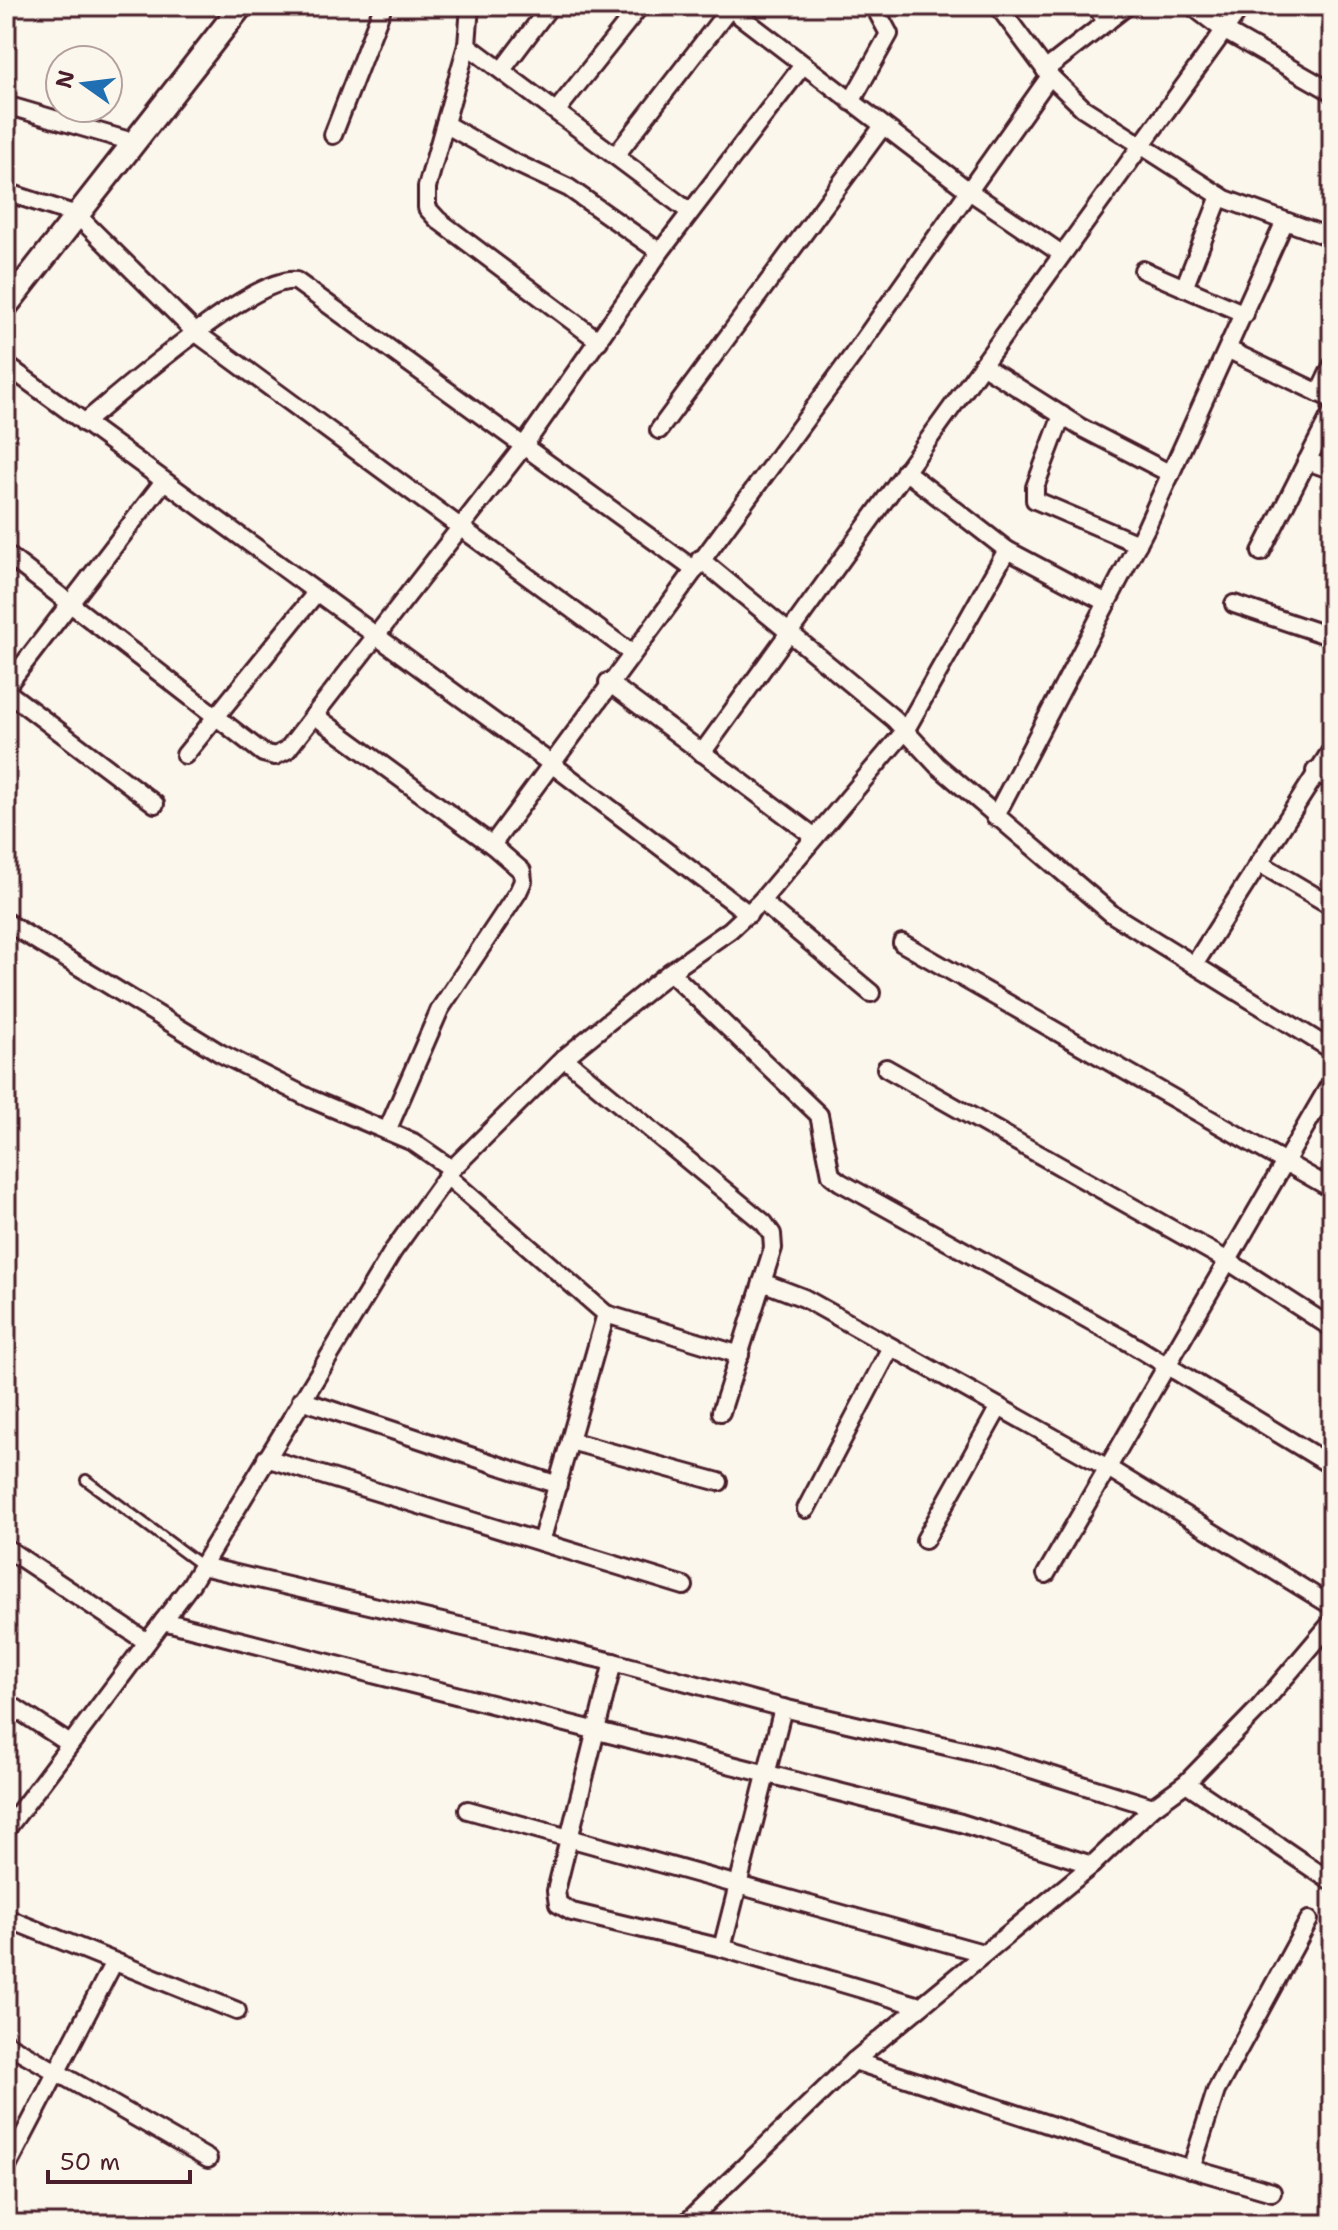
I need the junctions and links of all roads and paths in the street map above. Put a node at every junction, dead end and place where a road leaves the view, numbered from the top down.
1 (241, 6) edge
2 (383, 6) edge
3 (470, 6) edge
4 (550, 6) edge
5 (640, 6) edge
6 (874, 6) edge
7 (998, 6) edge
8 (1095, 6) edge
9 (1127, 6) edge
10 (1192, 6) edge
11 (1242, 6) edge
12 (728, 7) edge
13 (1107, 22) junction
14 (1225, 31) junction
15 (467, 45) junction
16 (803, 65) junction
17 (502, 70) junction
18 (1048, 73) junction
19 (1332, 92) edge
20 (851, 102) junction
21 (6, 105) edge
22 (558, 109) junction
23 (445, 124) junction
24 (883, 126) junction
25 (333, 135) dead end
26 (133, 142) junction
27 (1140, 147) junction
28 (616, 155) junction
29 (969, 191) junction
30 (6, 192) edge
31 (1220, 196) junction
32 (690, 212) junction
33 (77, 215) junction
34 (1285, 221) junction
35 (1332, 238) edge
36 (660, 252) junction
37 (1062, 254) junction
38 (1143, 270) dead end
39 (1184, 288) junction
40 (6, 306) edge
41 (1245, 314) junction
42 (195, 332) junction
43 (599, 341) junction
44 (1229, 350) junction
45 (6, 365) edge
46 (982, 365) junction
47 (1332, 366) edge
48 (1326, 396) edge
49 (1332, 412) edge
50 (1062, 415) junction
51 (84, 423) junction
52 (659, 430) dead end
53 (523, 447) junction
54 (1307, 461) junction
55 (1332, 470) edge
56 (905, 471) junction
57 (1171, 474) junction
58 (164, 481) junction
59 (460, 526) junction
60 (1138, 544) junction
61 (1007, 550) junction
62 (1261, 552) dead end
63 (6, 554) edge
64 (696, 563) junction
65 (316, 593) junction
66 (70, 603) junction
67 (1107, 603) junction
68 (1234, 604) dead end
69 (789, 632) junction
70 (375, 636) junction
71 (1332, 637) edge
72 (630, 652) junction
73 (608, 682) junction
74 (6, 689) edge
75 (215, 715) junction
76 (314, 715) junction
77 (905, 731) junction
78 (1332, 749) edge
79 (702, 753) junction
80 (185, 755) dead end
81 (549, 762) junction
82 (1315, 771) junction
83 (1332, 781) edge
84 (155, 804) dead end
85 (995, 817) junction
86 (815, 837) junction
87 (492, 845) junction
88 (1259, 863) junction
89 (761, 901) junction
90 (1332, 906) edge
91 (749, 914) junction
92 (6, 922) edge
93 (902, 943) dead end
94 (1194, 965) junction
95 (670, 972) junction
96 (871, 993) dead end
97 (1332, 1050) edge
98 (564, 1058) junction
99 (886, 1068) dead end
100 (1332, 1081) edge
101 (387, 1131) junction
102 (1285, 1161) junction
103 (449, 1172) junction
104 (1332, 1189) edge
105 (1228, 1261) junction
106 (762, 1282) junction
107 (606, 1314) junction
108 (1332, 1328) edge
109 (891, 1347) junction
110 (740, 1355) junction
111 (1168, 1366) junction
112 (301, 1400) junction
113 (999, 1407) junction
114 (721, 1412) dead end
115 (570, 1441) junction
116 (266, 1458) junction
117 (1332, 1466) edge
118 (1108, 1468) junction
119 (86, 1480) dead end
120 (719, 1482) dead end
121 (558, 1485) junction
122 (806, 1509) dead end
123 (925, 1540) dead end
124 (541, 1542) junction
125 (6, 1548) edge
126 (202, 1566) junction
127 (1046, 1574) dead end
128 (684, 1586) dead end
129 (1332, 1606) edge
130 (163, 1621) junction
131 (1332, 1622) edge
132 (147, 1642) junction
133 (613, 1662) junction
134 (6, 1702) edge
135 (783, 1708) junction
136 (594, 1731) junction
137 (70, 1744) junction
138 (767, 1773) junction
139 (1186, 1783) junction
140 (1153, 1807) junction
141 (468, 1810) dead end
142 (6, 1830) edge
143 (570, 1838) junction
144 (1092, 1865) junction
145 (738, 1882) junction
146 (1332, 1882) edge
147 (6, 1918) edge
148 (1309, 1920) dead end
149 (722, 1948) junction
150 (983, 1953) junction
151 (114, 1962) junction
152 (920, 2006) junction
153 (237, 2011) dead end
154 (6, 2043) edge
155 (854, 2061) junction
156 (59, 2074) junction
157 (208, 2159) dead end
158 (6, 2169) edge
159 (1191, 2169) junction
160 (1272, 2192) dead end
161 (685, 2224) edge

1 - 26 street
2 - 25 street
3 - 15 street
4 - 17 street
5 - 22 street
6 - 20 street
7 - 18 street
8 - 13 street
9 - 13 street
10 - 14 street
11 - 14 street
12 - 16 street
12 - 28 street
13 - 18 street
14 - 19 street
14 - 27 street
15 - 17 street
15 - 23 street
16 - 20 street
16 - 32 street
17 - 22 street
18 - 27 street
18 - 29 street
20 - 24 street
21 - 26 street
22 - 28 street
23 - 36 street
23 - 43 street
24 - 29 street
24 - 52 street
26 - 33 street
27 - 31 street
27 - 37 street
28 - 32 street
29 - 37 street
29 - 64 street
30 - 33 street
31 - 34 street
31 - 39 street
32 - 36 street
33 - 40 street
33 - 42 street
34 - 35 street
34 - 41 street
36 - 43 street
37 - 46 street
38 - 39 street
39 - 41 street
41 - 44 street
42 - 51 street
42 - 53 street
42 - 59 street
43 - 53 street
44 - 48 street
44 - 57 street
45 - 51 street
46 - 50 street
46 - 56 street
47 - 48 street
49 - 54 street
50 - 57 street
50 - 60 street
51 - 58 street
53 - 59 street
53 - 64 street
54 - 55 street
54 - 62 street
56 - 61 street
56 - 69 street
57 - 60 street
58 - 65 street
58 - 66 street
59 - 70 street
59 - 72 street
60 - 67 street
61 - 67 street
61 - 77 street
63 - 66 street
64 - 69 street
64 - 72 street
65 - 70 street
65 - 75 street
66 - 74 street
66 - 75 street
67 - 85 street
68 - 71 street
69 - 77 street
69 - 79 street
70 - 76 street
70 - 81 street
72 - 73 street
73 - 79 street
73 - 81 street
74 - 84 street
75 - 76 street
75 - 80 street
76 - 87 street
77 - 85 street
77 - 86 street
78 - 82 street
79 - 86 street
81 - 87 street
81 - 91 street
82 - 83 street
82 - 88 street
85 - 94 street
86 - 89 street
87 - 101 street
88 - 90 street
88 - 94 street
89 - 91 street
89 - 96 street
91 - 95 street
92 - 101 street
93 - 102 street
94 - 97 street
95 - 98 street
95 - 111 street
98 - 103 street
98 - 106 street
99 - 105 street
100 - 102 street
101 - 103 street
102 - 104 street
102 - 105 street
103 - 107 street
103 - 112 street
105 - 108 street
105 - 111 street
106 - 109 street
106 - 110 street
107 - 110 street
107 - 115 street
109 - 113 street
109 - 122 street
110 - 114 street
111 - 117 street
111 - 118 street
112 - 116 street
112 - 121 street
113 - 118 street
113 - 123 street
115 - 120 street
115 - 121 street
116 - 124 street
116 - 126 street
118 - 127 street
118 - 129 street
119 - 126 lane
121 - 124 street
124 - 128 street
125 - 132 street
126 - 130 street
126 - 133 street
130 - 132 street
130 - 136 street
131 - 139 street
132 - 137 street
133 - 135 street
133 - 136 street
134 - 137 street
135 - 138 street
135 - 140 street
136 - 138 street
136 - 143 street
137 - 142 street
138 - 144 street
138 - 145 street
139 - 140 street
139 - 146 street
140 - 144 street
141 - 143 street
143 - 145 street
143 - 149 street
144 - 150 street
145 - 149 street
145 - 150 street
147 - 151 street
148 - 159 street
149 - 152 street
150 - 152 street
151 - 153 street
151 - 156 street
152 - 155 street
154 - 156 street
155 - 159 street
155 - 161 street
156 - 157 street
156 - 158 street
159 - 160 street

